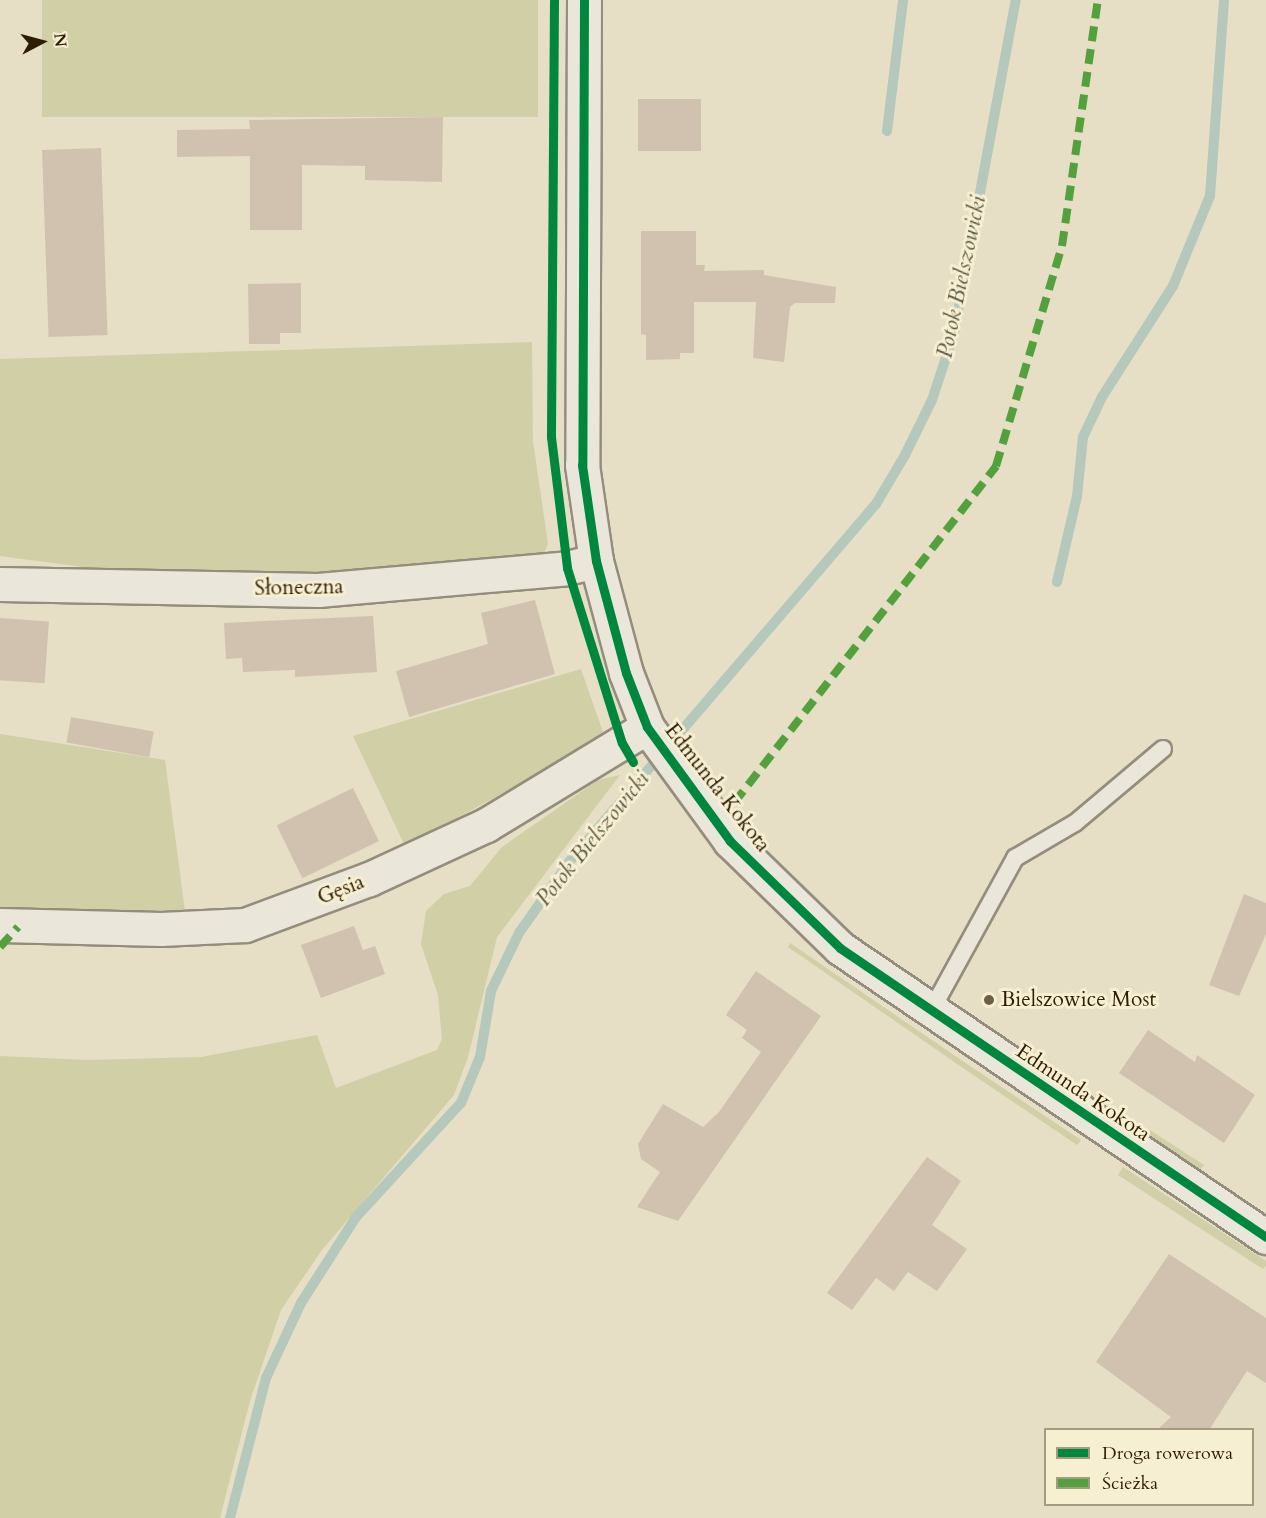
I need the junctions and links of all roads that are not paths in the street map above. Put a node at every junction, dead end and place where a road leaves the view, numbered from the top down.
1 (584, 0) edge
2 (596, 561) junction
3 (0, 584) edge
4 (650, 731) junction
5 (1163, 749) dead end
6 (0, 925) edge
7 (931, 1011) junction
8 (1266, 1236) edge

1 - 2 street, Edmunda Kokota
2 - 3 street, Słoneczna
2 - 4 street, Edmunda Kokota
4 - 6 street, Gęsia
4 - 7 street, Edmunda Kokota
5 - 7 lane
7 - 8 street, Edmunda Kokota

